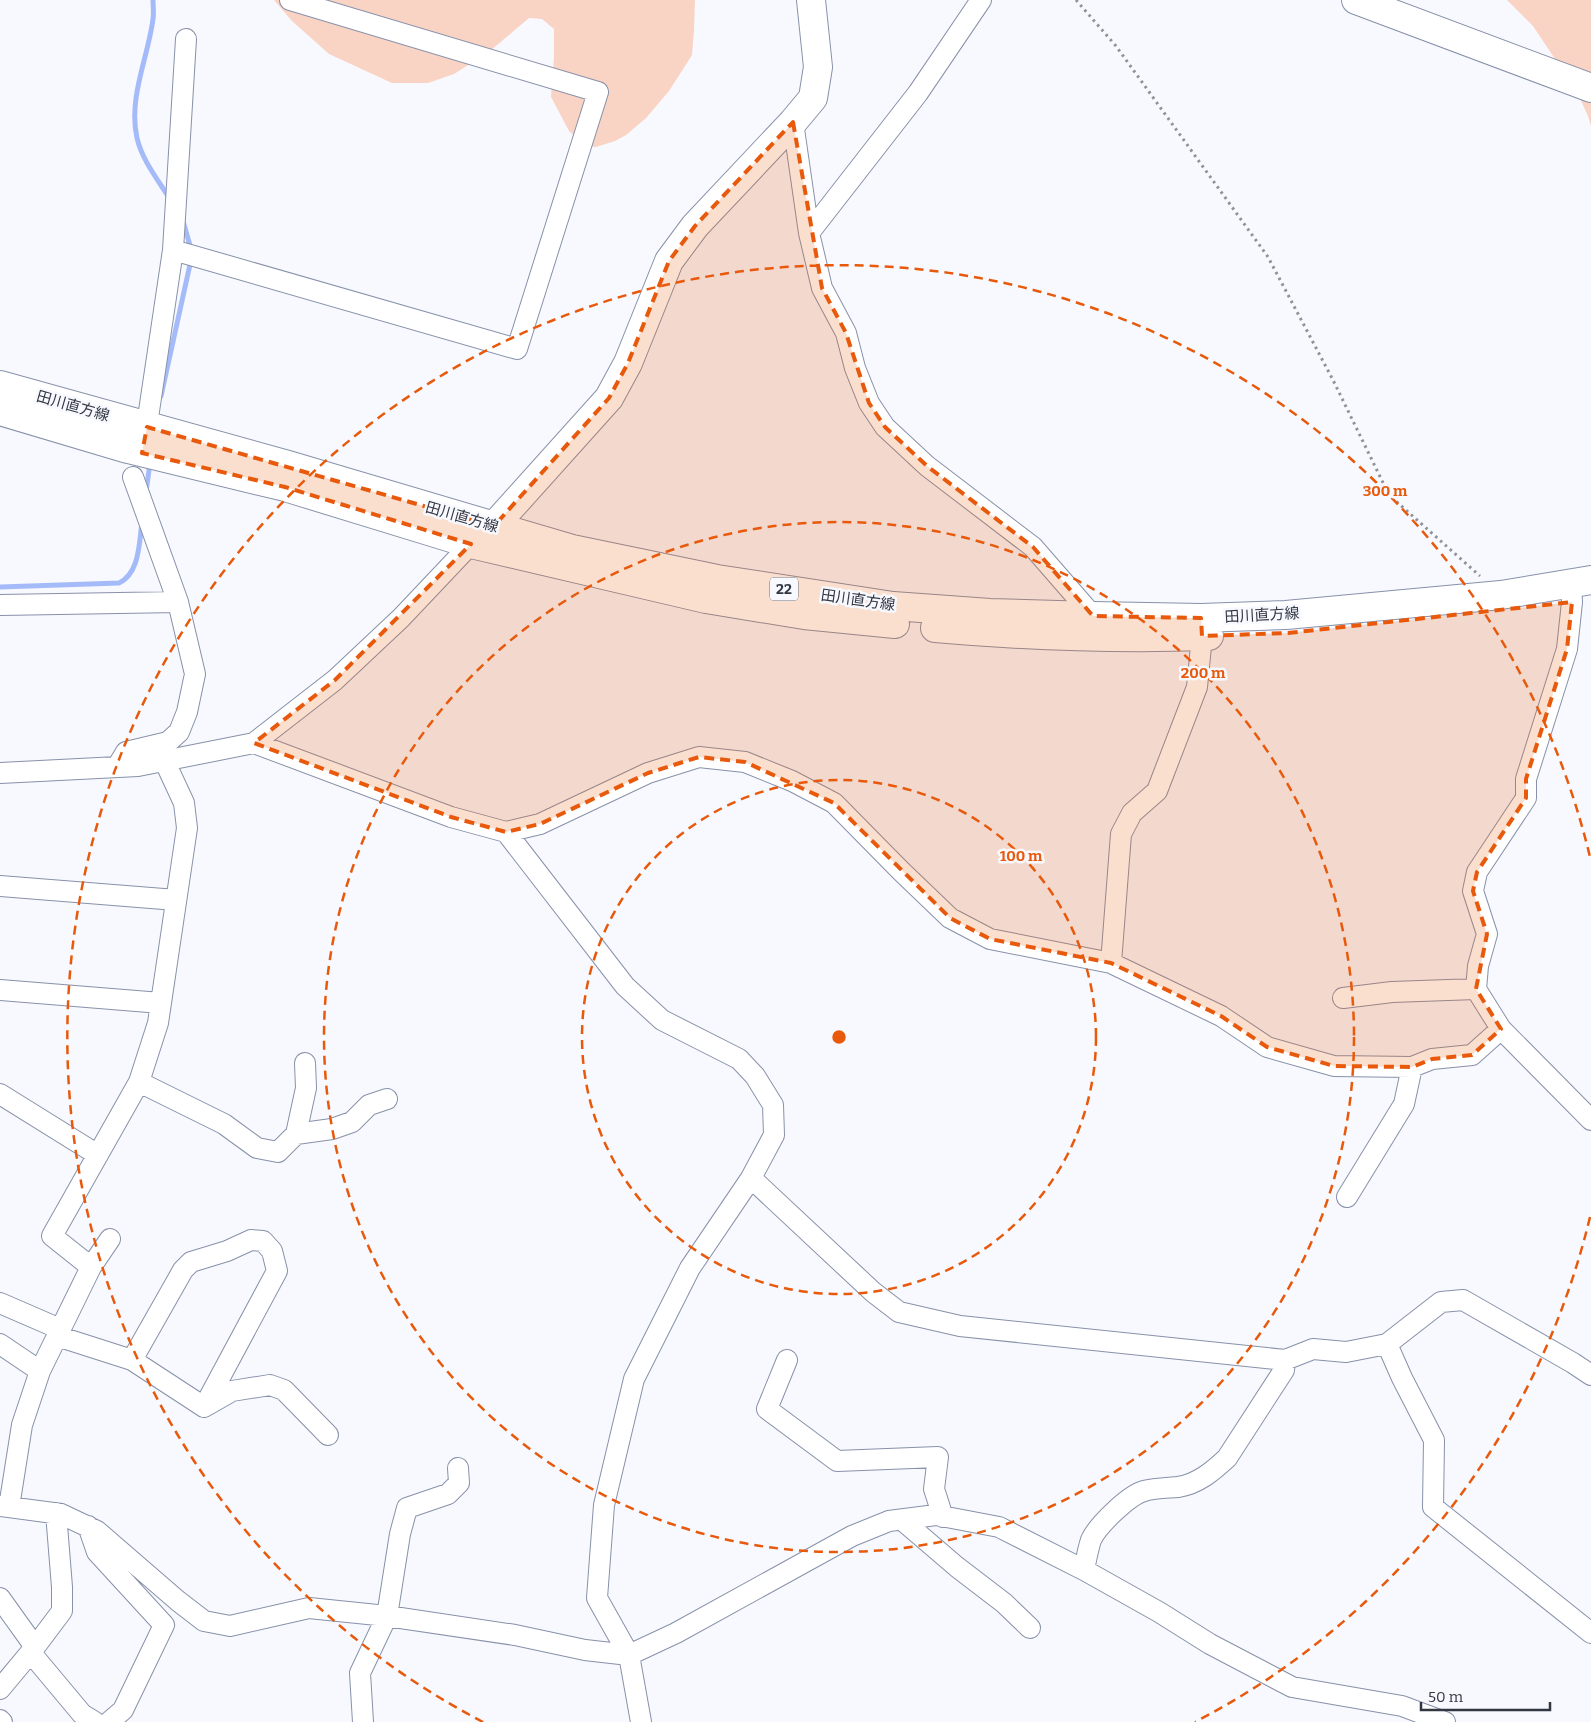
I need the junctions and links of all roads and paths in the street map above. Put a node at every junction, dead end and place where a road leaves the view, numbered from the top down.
1 (290, 0) edge
2 (811, 0) edge
3 (981, 0) edge
4 (1076, 0) edge
5 (1356, 0) edge
6 (186, 38) dead end
7 (1591, 88) edge
8 (793, 122) junction
9 (809, 233) junction
10 (173, 250) junction
11 (0, 385) edge
12 (0, 412) edge
13 (141, 452) junction
14 (494, 526) junction
15 (471, 544) junction
16 (1581, 591) edge
17 (1501, 594) junction
18 (178, 602) junction
19 (0, 605) edge
20 (1093, 616) junction
21 (1201, 627) junction
22 (254, 744) junction
23 (165, 762) junction
24 (117, 767) junction
25 (0, 773) edge
26 (506, 832) junction
27 (0, 886) edge
28 (176, 900) junction
29 (1110, 963) junction
30 (1476, 989) junction
31 (0, 990) edge
32 (1343, 998) dead end
33 (161, 1003) junction
34 (1501, 1029) junction
35 (305, 1063) dead end
36 (1412, 1067) junction
37 (139, 1082) junction
38 (0, 1094) edge
39 (387, 1099) dead end
40 (1591, 1120) edge
41 (296, 1134) junction
42 (98, 1155) junction
43 (750, 1178) junction
44 (1347, 1197) dead end
45 (110, 1239) dead end
46 (91, 1268) junction
47 (0, 1302) edge
48 (59, 1332) junction
49 (0, 1344) edge
50 (1387, 1344) junction
51 (132, 1360) junction
52 (787, 1360) dead end
53 (1285, 1360) junction
54 (40, 1370) junction
55 (1591, 1375) edge
56 (204, 1407) junction
57 (328, 1435) dead end
58 (458, 1468) dead end
59 (4, 1507) edge
60 (56, 1513) junction
61 (943, 1517) junction
62 (902, 1520) junction
63 (88, 1526) junction
64 (1084, 1570) junction
65 (0, 1598) edge
66 (387, 1616) junction
67 (1030, 1628) dead end
68 (1591, 1633) edge
69 (33, 1650) junction
70 (629, 1655) junction
71 (0, 1689) edge
72 (95, 1722) edge
73 (109, 1722) edge
74 (363, 1722) edge
75 (641, 1722) edge
76 (1446, 1722) edge

1 - 10 street
2 - 8 main road
3 - 9 street
4 - 17 path
5 - 7 main road
6 - 10 street
8 - 9 street
8 - 14 main road
9 - 20 street
10 - 13 street
11 - 13 main road, 田川直方線 / 22
12 - 13 main road, 田川直方線 / 22
13 - 14 main road, 田川直方線 / 22
13 - 15 main road, 田川直方線 / 22
13 - 18 street
14 - 15 street
14 - 20 main road, 田川直方線 / 22
15 - 21 main road, 田川直方線 / 22
15 - 22 street
16 - 17 main road, 田川直方線 / 22
16 - 21 main road, 田川直方線 / 22
16 - 30 street
17 - 21 main road, 田川直方線 / 22
18 - 19 street
18 - 24 street
20 - 21 main road, 田川直方線 / 22
21 - 29 street
22 - 23 street
22 - 26 street
23 - 24 street
23 - 28 street
24 - 25 street
26 - 29 street
26 - 43 street
27 - 28 street
28 - 33 street
29 - 36 street
30 - 32 street
30 - 34 street
31 - 33 street
33 - 37 street
34 - 36 street
34 - 40 street
35 - 41 street
36 - 44 street
37 - 41 street
37 - 42 street
38 - 42 street
39 - 41 street
42 - 46 street
43 - 53 street
43 - 70 street
45 - 46 street
46 - 48 street
47 - 48 street
48 - 51 street
48 - 54 street
49 - 54 street
50 - 53 street
50 - 55 street
50 - 68 street
51 - 56 street
51 - 56 street
52 - 61 street
53 - 64 street
54 - 59 street
56 - 57 street
58 - 66 street
59 - 60 street
60 - 63 street
60 - 69 street
61 - 62 street
61 - 64 street
62 - 67 street
62 - 70 street
63 - 66 street
63 - 73 street
64 - 76 street
65 - 69 street
66 - 70 street
66 - 74 street
69 - 71 street
69 - 72 street
70 - 75 street

